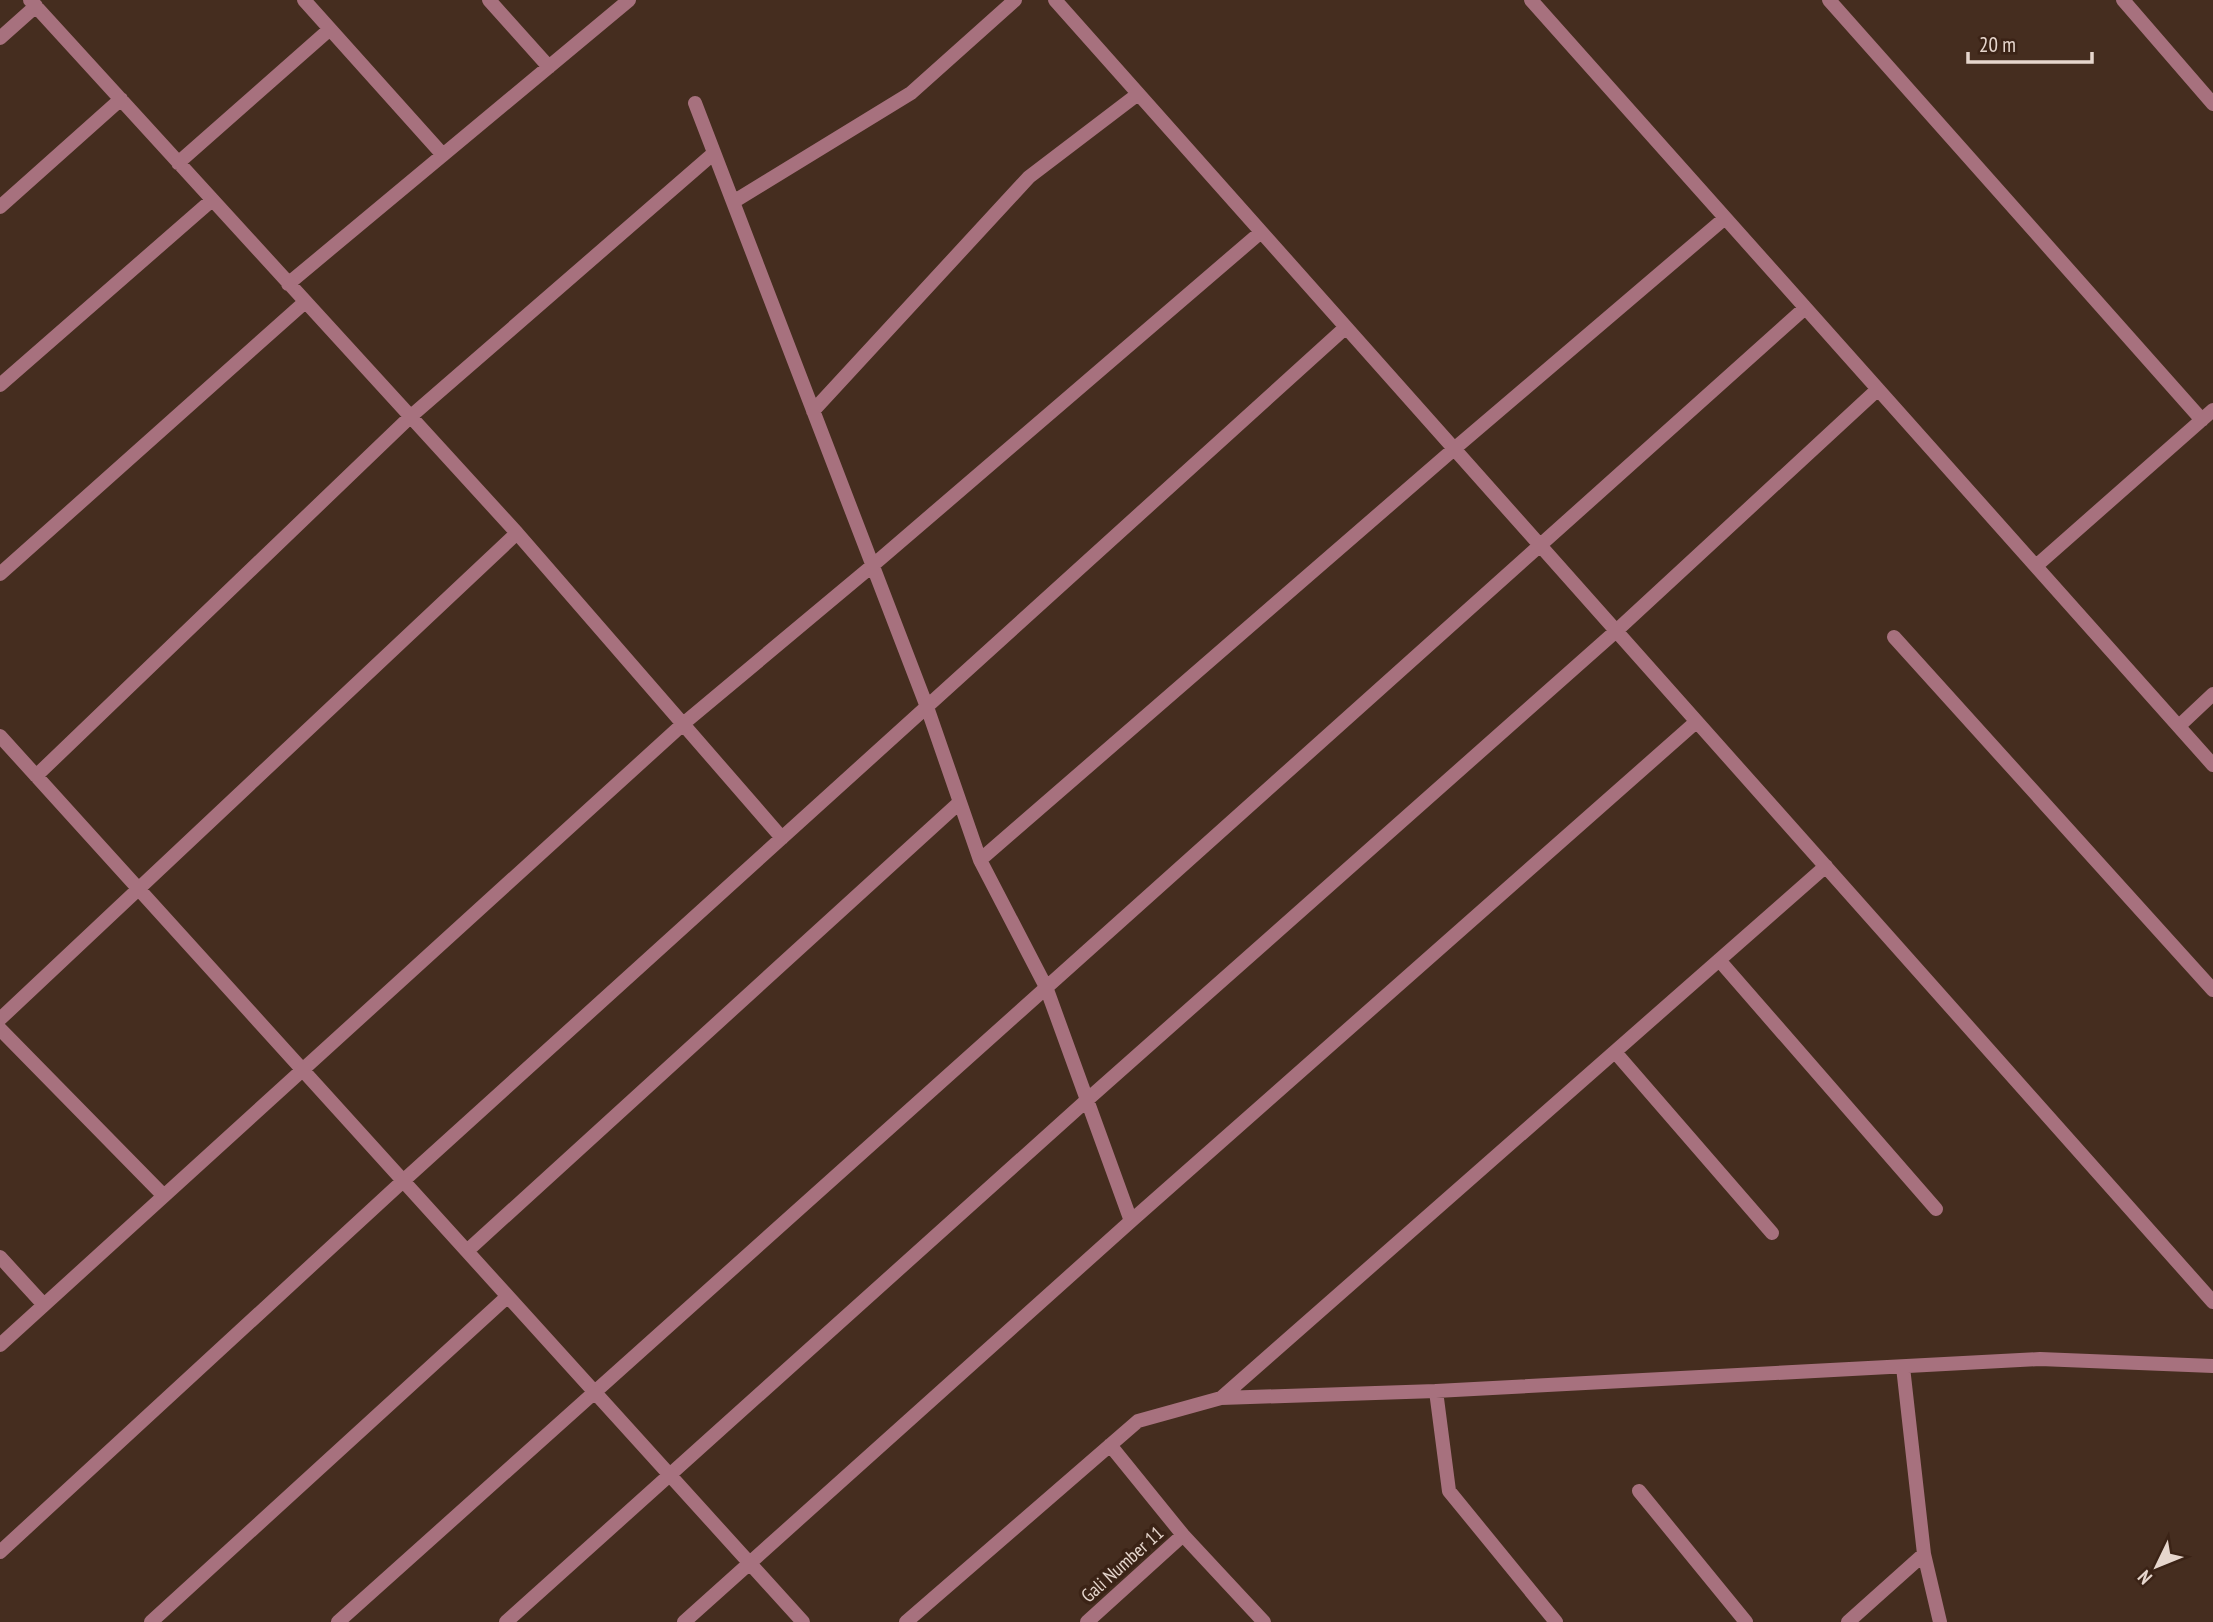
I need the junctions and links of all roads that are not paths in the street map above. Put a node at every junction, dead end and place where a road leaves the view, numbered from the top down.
1 (304, 0) edge
2 (489, 0) edge
3 (629, 0) edge
4 (1015, 0) edge
5 (1055, 0) edge
6 (1531, 0) edge
7 (1829, 0) edge
8 (2123, 0) edge
9 (33, 3) edge
10 (330, 29) junction
11 (0, 38) edge
12 (549, 67) junction
13 (1139, 94) junction
14 (121, 99) junction
15 (695, 103) dead end
16 (2213, 104) edge
17 (714, 153) junction
18 (443, 155) junction
19 (178, 163) junction
20 (212, 200) junction
21 (733, 202) junction
22 (0, 207) edge
23 (1725, 218) junction
24 (1261, 232) junction
25 (288, 284) junction
26 (305, 302) junction
27 (1805, 307) junction
28 (1345, 328) junction
29 (0, 386) edge
30 (1877, 390) junction
31 (813, 411) junction
32 (2208, 415) edge
33 (410, 417) junction
34 (1454, 449) junction
35 (517, 533) junction
36 (1539, 546) junction
37 (872, 566) junction
38 (2036, 566) junction
39 (0, 574) edge
40 (1615, 632) junction
41 (1894, 636) dead end
42 (2213, 694) edge
43 (927, 707) junction
44 (1696, 722) junction
45 (683, 724) junction
46 (2179, 726) junction
47 (0, 736) edge
48 (2213, 765) edge
49 (36, 776) junction
50 (960, 802) junction
51 (782, 838) junction
52 (981, 860) junction
53 (1826, 866) junction
54 (138, 889) junction
55 (1719, 960) junction
56 (1046, 987) junction
57 (2213, 989) edge
58 (0, 1019) edge
59 (0, 1029) edge
60 (1615, 1052) junction
61 (302, 1069) junction
62 (1087, 1100) junction
63 (403, 1181) junction
64 (163, 1195) junction
65 (1936, 1209) dead end
66 (1131, 1221) junction
67 (1772, 1233) dead end
68 (467, 1251) junction
69 (0, 1257) edge
70 (507, 1297) junction
71 (2213, 1303) edge
72 (44, 1304) junction
73 (0, 1345) edge
74 (2213, 1366) edge
75 (1903, 1367) junction
76 (1436, 1391) junction
77 (595, 1392) junction
78 (1221, 1398) junction
79 (1110, 1445) junction
80 (669, 1475) junction
81 (1639, 1491) dead end
82 (1183, 1535) junction
83 (0, 1552) edge
84 (1924, 1554) junction
85 (749, 1563) junction
86 (151, 1622) edge
87 (338, 1622) edge
88 (506, 1622) edge
89 (684, 1622) edge
90 (803, 1622) edge
91 (906, 1622) edge
92 (1087, 1622) edge
93 (1264, 1622) edge
94 (1556, 1622) edge
95 (1746, 1622) edge
96 (1848, 1622) edge
97 (1940, 1622) edge

1 - 10 street
2 - 12 street
3 - 12 street
4 - 21 street
5 - 13 street
6 - 23 street
7 - 32 street
8 - 16 street
9 - 11 street
9 - 14 street
10 - 18 street
10 - 19 street
12 - 18 street
13 - 24 street
13 - 31 street
14 - 19 street
14 - 22 street
15 - 17 street
17 - 21 street
17 - 33 street
18 - 25 street
19 - 20 street
20 - 25 street
20 - 29 street
21 - 31 street
23 - 27 street
23 - 34 street
24 - 28 street
24 - 37 street
25 - 26 street
26 - 33 street
26 - 39 street
27 - 30 street
27 - 36 street
28 - 34 street
28 - 43 street
30 - 38 street
30 - 40 street
31 - 37 street
32 - 38 street
33 - 35 street
33 - 49 street
34 - 36 street
34 - 52 street
35 - 45 street
35 - 54 street
36 - 40 street
36 - 56 street
37 - 43 street
37 - 45 street
38 - 46 street
40 - 44 street
40 - 62 street
41 - 57 street
42 - 46 street
43 - 50 street
43 - 51 street
44 - 53 street
44 - 66 street
45 - 51 street
45 - 61 street
46 - 48 street
47 - 49 street
49 - 54 street
50 - 52 street
50 - 68 street
51 - 63 street
52 - 56 street
53 - 55 street
53 - 71 street
54 - 58 street
54 - 61 street
55 - 60 street
55 - 65 street
56 - 62 street
56 - 77 street
59 - 64 street
60 - 67 street
60 - 78 street
61 - 63 street
61 - 64 street
62 - 66 street
62 - 80 street
63 - 68 street
63 - 83 street
64 - 72 street
66 - 85 street
68 - 70 street
69 - 72 street
70 - 77 street
70 - 86 street
72 - 73 street
74 - 75 street
75 - 76 street
75 - 84 street
76 - 78 street
76 - 94 street
77 - 80 street
77 - 87 street
78 - 79 street
79 - 82 street
79 - 91 street
80 - 85 street
80 - 88 street
81 - 95 street
82 - 92 street, Gali Number 11
82 - 93 street
84 - 96 street
84 - 97 street
85 - 89 street
85 - 90 street

